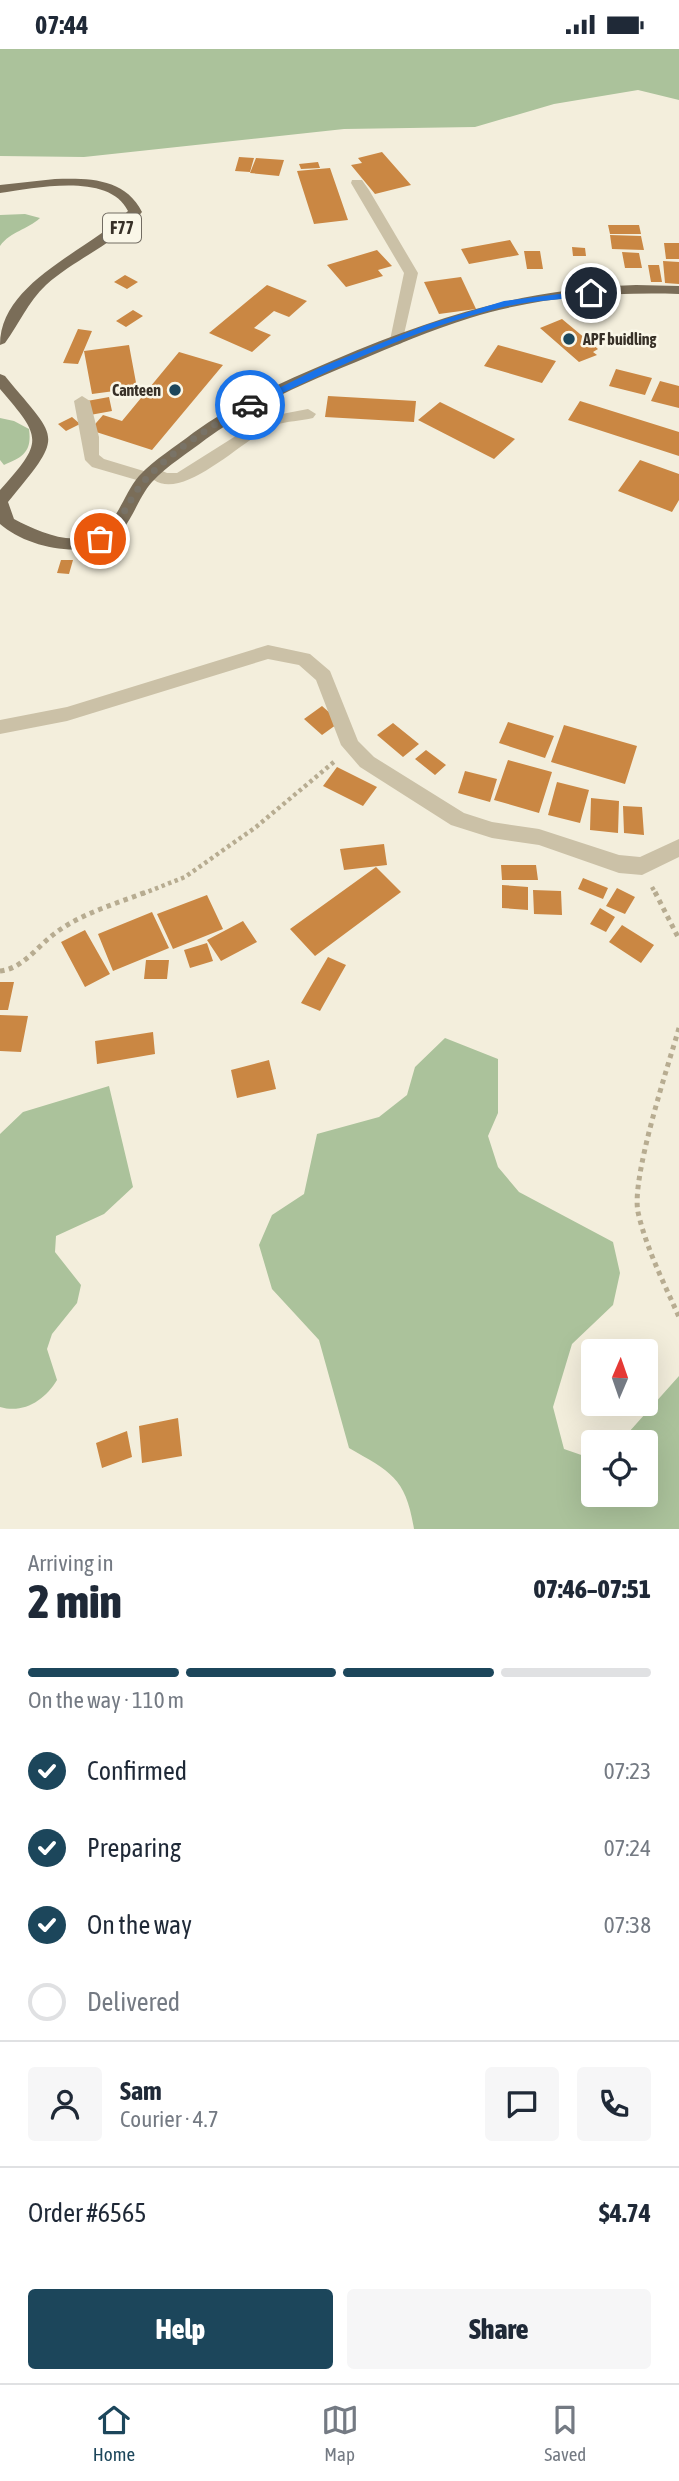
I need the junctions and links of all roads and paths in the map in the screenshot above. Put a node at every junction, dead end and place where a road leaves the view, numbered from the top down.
1 (357, 183) dead end
2 (0, 189) edge
3 (679, 290) edge
4 (397, 340) junction
5 (0, 341) edge
6 (0, 379) edge
7 (82, 401) dead end
8 (308, 415) dead end
9 (151, 475) junction
10 (0, 727) edge
11 (350, 745) junction
12 (679, 847) edge
13 (642, 866) junction
14 (679, 939) edge
15 (0, 971) edge
16 (679, 1028) edge
17 (679, 1317) edge

1 - 4 street
2 - 5 main road, F77
3 - 4 main road
4 - 9 main road
6 - 9 main road
7 - 9 street
8 - 9 street
10 - 11 street
11 - 13 street
11 - 15 path
12 - 13 street
13 - 14 path
16 - 17 path

